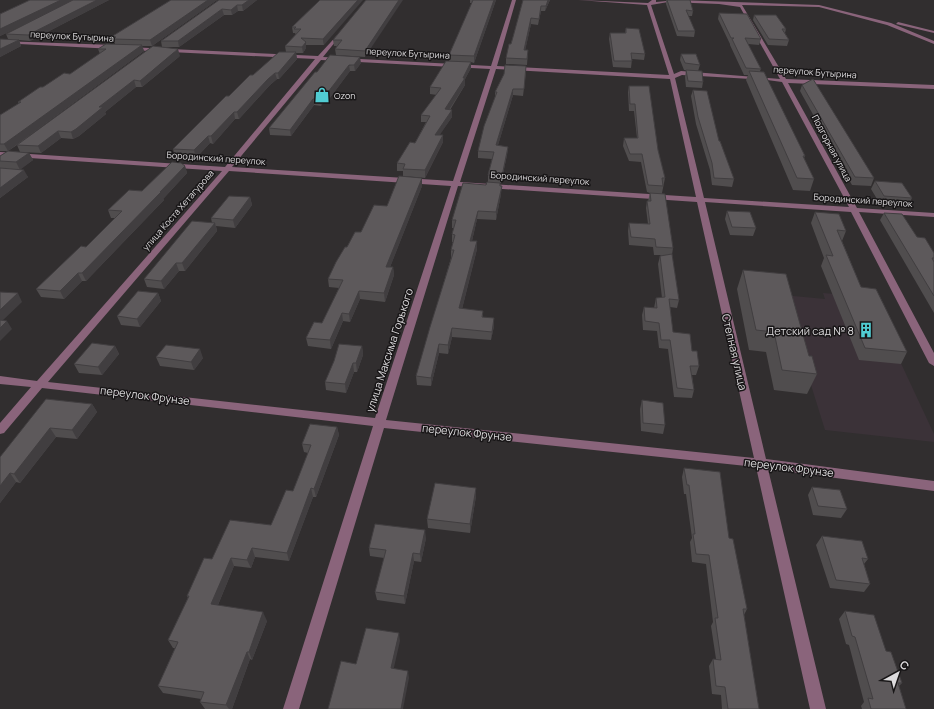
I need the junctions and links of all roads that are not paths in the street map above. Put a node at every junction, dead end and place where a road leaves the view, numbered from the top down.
1 (514, 0) edge
2 (580, 0) edge
3 (813, 0) edge
4 (651, 2) edge
5 (720, 3) junction
6 (348, 23) edge
7 (934, 32) edge
8 (7, 37) edge
9 (0, 41) edge
10 (934, 43) edge
11 (159, 44) edge
12 (153, 49) junction
13 (321, 57) junction
14 (140, 58) edge
15 (495, 67) junction
16 (672, 77) junction
17 (785, 81) junction
18 (934, 87) edge
19 (13, 152) junction
20 (0, 154) edge
21 (0, 162) edge
22 (226, 169) junction
23 (455, 183) junction
24 (700, 199) junction
25 (855, 210) junction
26 (934, 215) edge
27 (934, 363) edge
28 (0, 380) edge
29 (40, 383) junction
30 (379, 423) junction
31 (0, 430) edge
32 (761, 462) junction
33 (934, 486) edge
34 (291, 709) edge
35 (818, 709) edge

1 - 15 street, улица Максима Горького
2 - 4 street
3 - 7 street
4 - 5 street
4 - 16 street, Степная улица
5 - 10 street
5 - 17 street, Подгорная улица
6 - 13 street, улица Коста Хетагурова
8 - 9 street
9 - 12 street, переулок Бутырина
11 - 12 street
12 - 13 street, переулок Бутырина
12 - 14 street
13 - 15 street, переулок Бутырина
13 - 22 street, улица Коста Хетагурова
15 - 16 street, переулок Бутырина
15 - 23 street, улица Максима Горького
16 - 17 street, переулок Бутырина
16 - 24 street, Степная улица
17 - 18 street, переулок Бутырина
17 - 25 street, Подгорная улица
19 - 20 street, Бородинский переулок
19 - 21 street
19 - 22 street, Бородинский переулок
22 - 23 street, Бородинский переулок
22 - 29 street, улица Коста Хетагурова
23 - 24 street, Бородинский переулок
23 - 30 street, улица Максима Горького
24 - 25 street, Бородинский переулок
24 - 32 street, Степная улица
25 - 26 street, Бородинский переулок
25 - 27 street, Подгорная улица
28 - 29 street, переулок Фрунзе
29 - 30 street, переулок Фрунзе
29 - 31 street, улица Коста Хетагурова
30 - 32 street, переулок Фрунзе
30 - 34 street, улица Максима Горького
32 - 33 street, переулок Фрунзе
32 - 35 street, Степная улица

